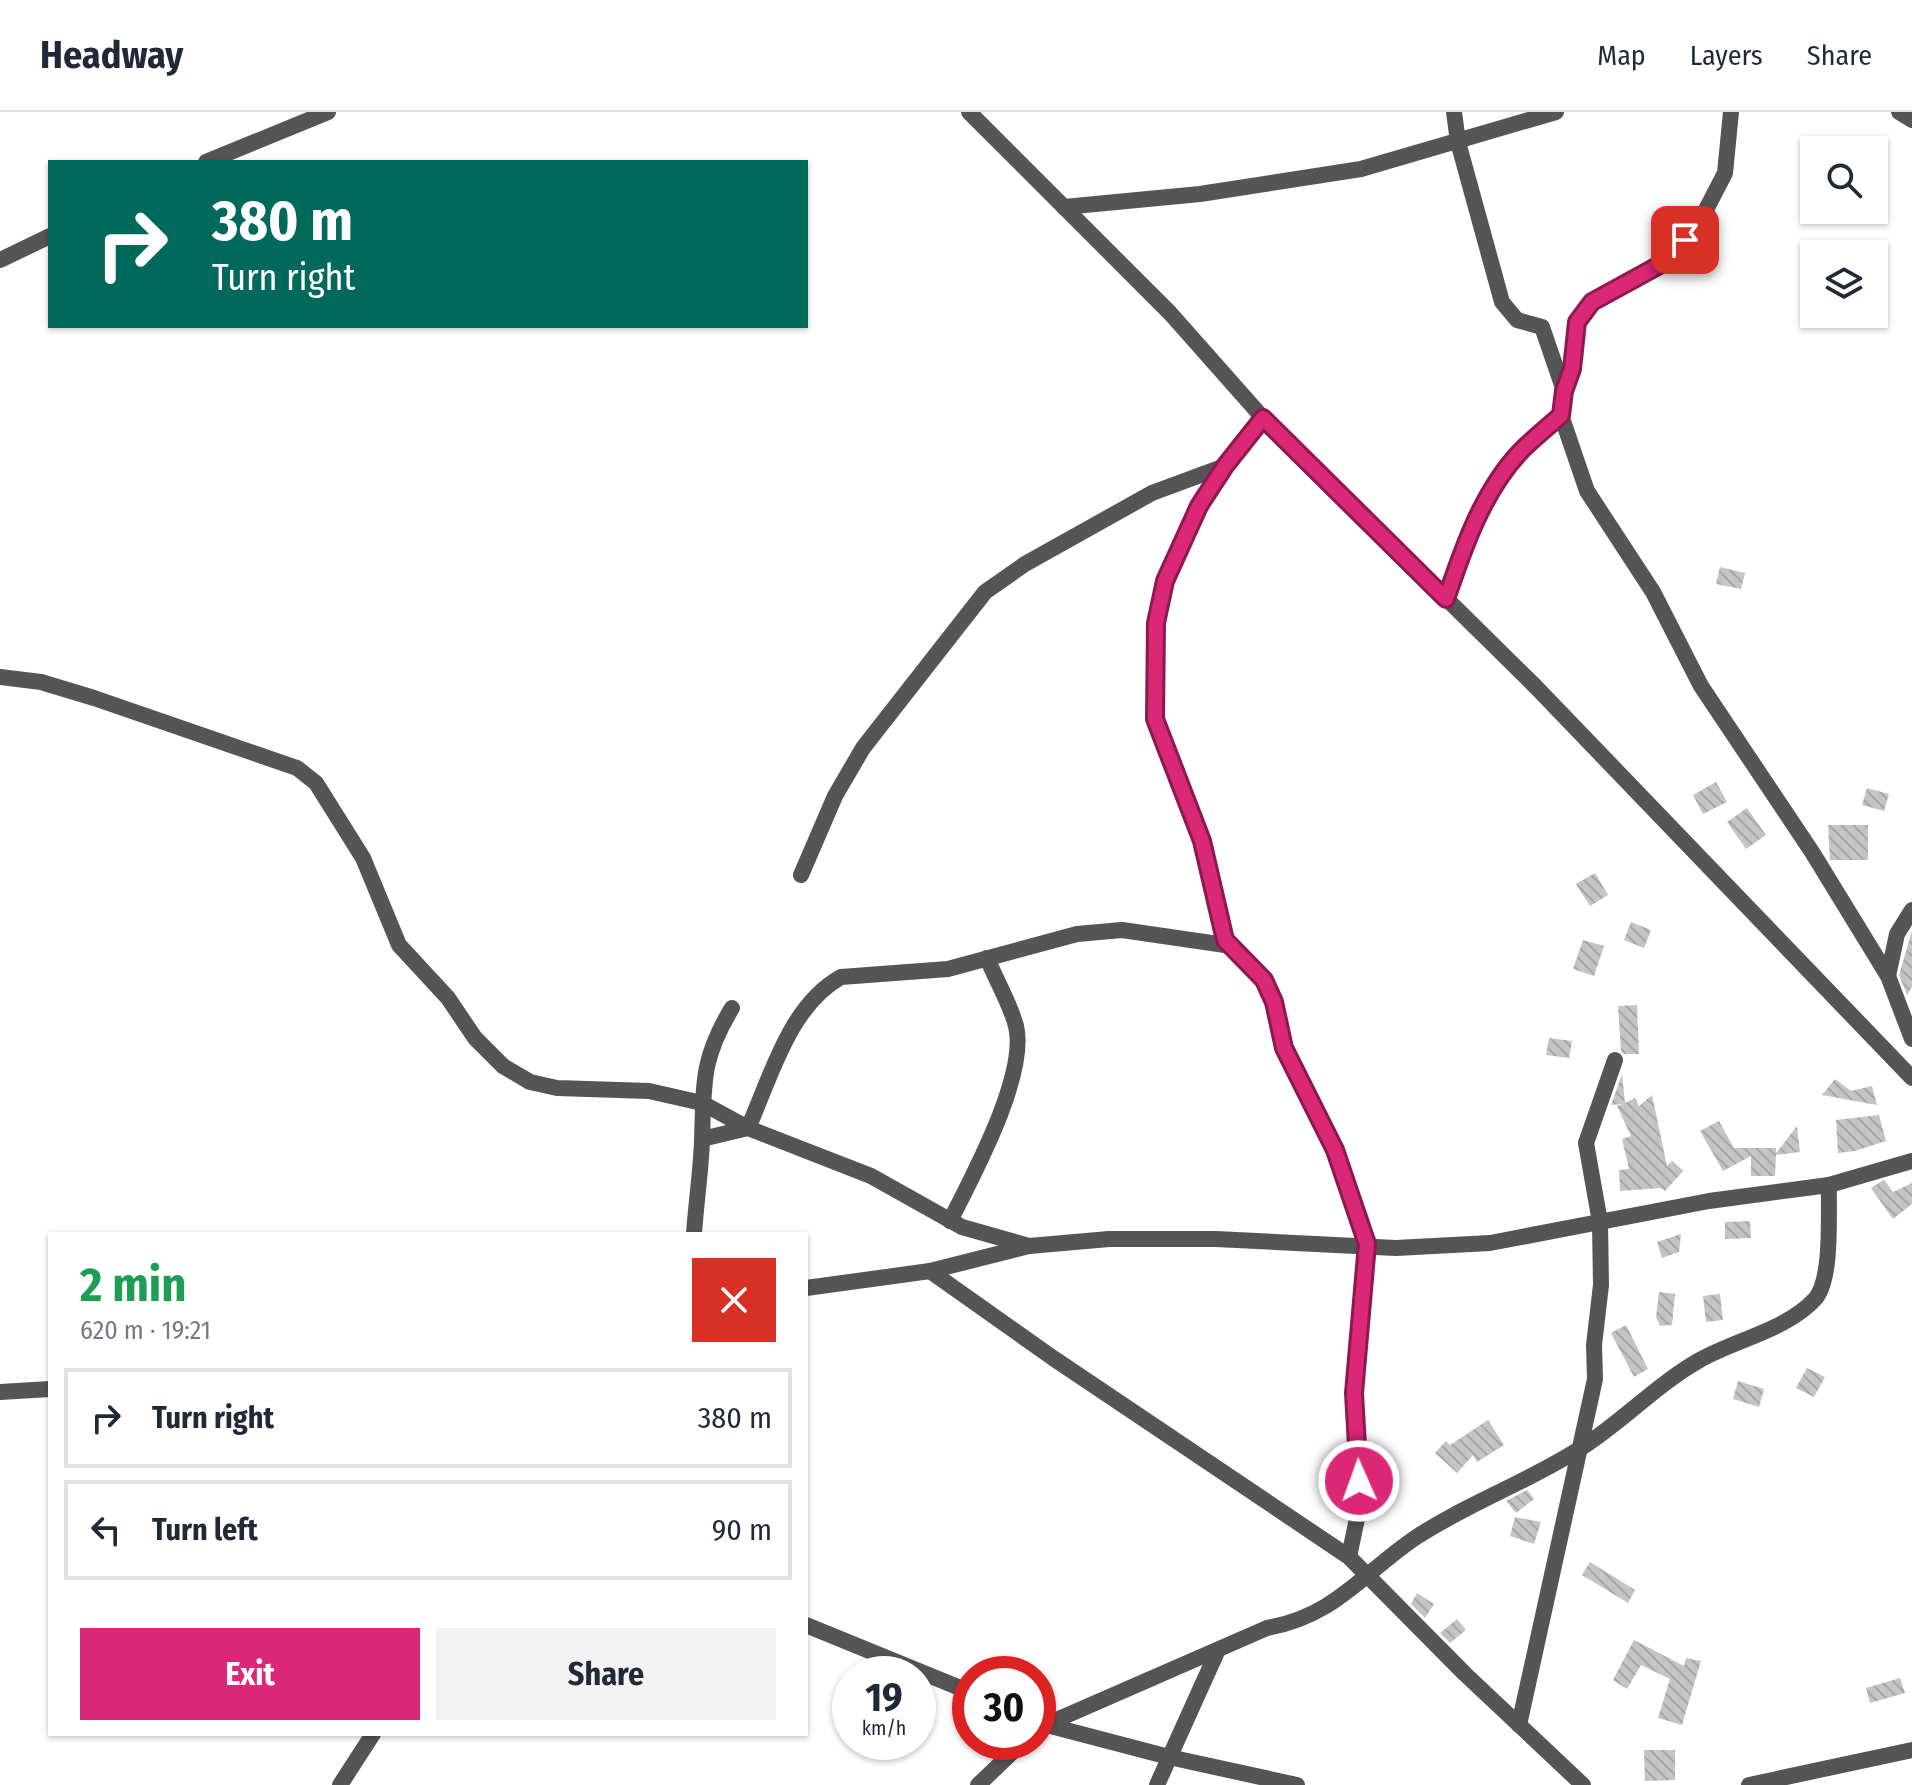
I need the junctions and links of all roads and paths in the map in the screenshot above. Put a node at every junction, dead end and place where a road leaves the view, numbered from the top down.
1 (328, 112) edge
2 (969, 112) edge
3 (1454, 112) edge
4 (1556, 112) edge
5 (1731, 112) edge
6 (1899, 112) edge
7 (1912, 120) edge
8 (1458, 142) junction
9 (211, 160) edge
10 (1064, 207) junction
11 (48, 237) edge
12 (0, 260) edge
13 (1564, 391) junction
14 (1561, 415) junction
15 (1263, 418) junction
16 (1225, 466) junction
17 (1446, 599) junction
18 (0, 677) edge
19 (801, 875) dead end
20 (1912, 910) edge
21 (1232, 946) junction
22 (987, 958) junction
23 (1888, 976) junction
24 (732, 1008) dead end
25 (1912, 1039) edge
26 (1615, 1060) dead end
27 (1912, 1078) edge
28 (702, 1103) junction
29 (748, 1128) junction
30 (702, 1139) junction
31 (1912, 1161) edge
32 (1829, 1185) junction
33 (950, 1221) junction
34 (1600, 1222) junction
35 (694, 1232) edge
36 (1367, 1244) junction
37 (1029, 1246) junction
38 (930, 1271) junction
39 (808, 1288) edge
40 (48, 1389) edge
41 (0, 1392) edge
42 (1583, 1447) junction
43 (1349, 1557) junction
44 (1370, 1576) junction
45 (808, 1626) edge
46 (1217, 1652) junction
47 (952, 1685) edge
48 (1056, 1720) edge
49 (1519, 1725) junction
50 (1056, 1728) edge
51 (372, 1736) edge
52 (1912, 1750) edge
53 (1169, 1757) junction
54 (1004, 1760) edge
55 (340, 1785) edge
56 (978, 1785) edge
57 (1157, 1785) edge
58 (1297, 1785) edge
59 (1583, 1785) edge
60 (1749, 1785) edge

1 - 9 street
2 - 10 street
3 - 8 street
4 - 8 street
5 - 13 street
6 - 7 street
8 - 10 street
8 - 13 street
10 - 15 street
11 - 12 street
13 - 14 street
14 - 17 street
14 - 23 street
15 - 16 street
15 - 17 street
16 - 19 street
16 - 21 street
17 - 27 street
18 - 28 street
20 - 23 street
21 - 22 street
21 - 36 street
22 - 29 street
22 - 33 street
23 - 25 street
24 - 28 street
26 - 34 street
28 - 29 street
28 - 30 street
29 - 30 street
29 - 33 street
30 - 35 street
31 - 32 street
32 - 34 street
32 - 42 street
33 - 37 street
34 - 36 street
34 - 42 street
36 - 37 street
36 - 43 street
37 - 38 street
38 - 39 street
38 - 43 street
40 - 41 street
42 - 44 street
42 - 49 street
43 - 44 street
44 - 46 street
44 - 49 street
45 - 47 street
46 - 48 street
46 - 53 street
49 - 59 street
50 - 53 street
51 - 55 street
52 - 60 street
53 - 57 street
53 - 58 street
54 - 56 street

